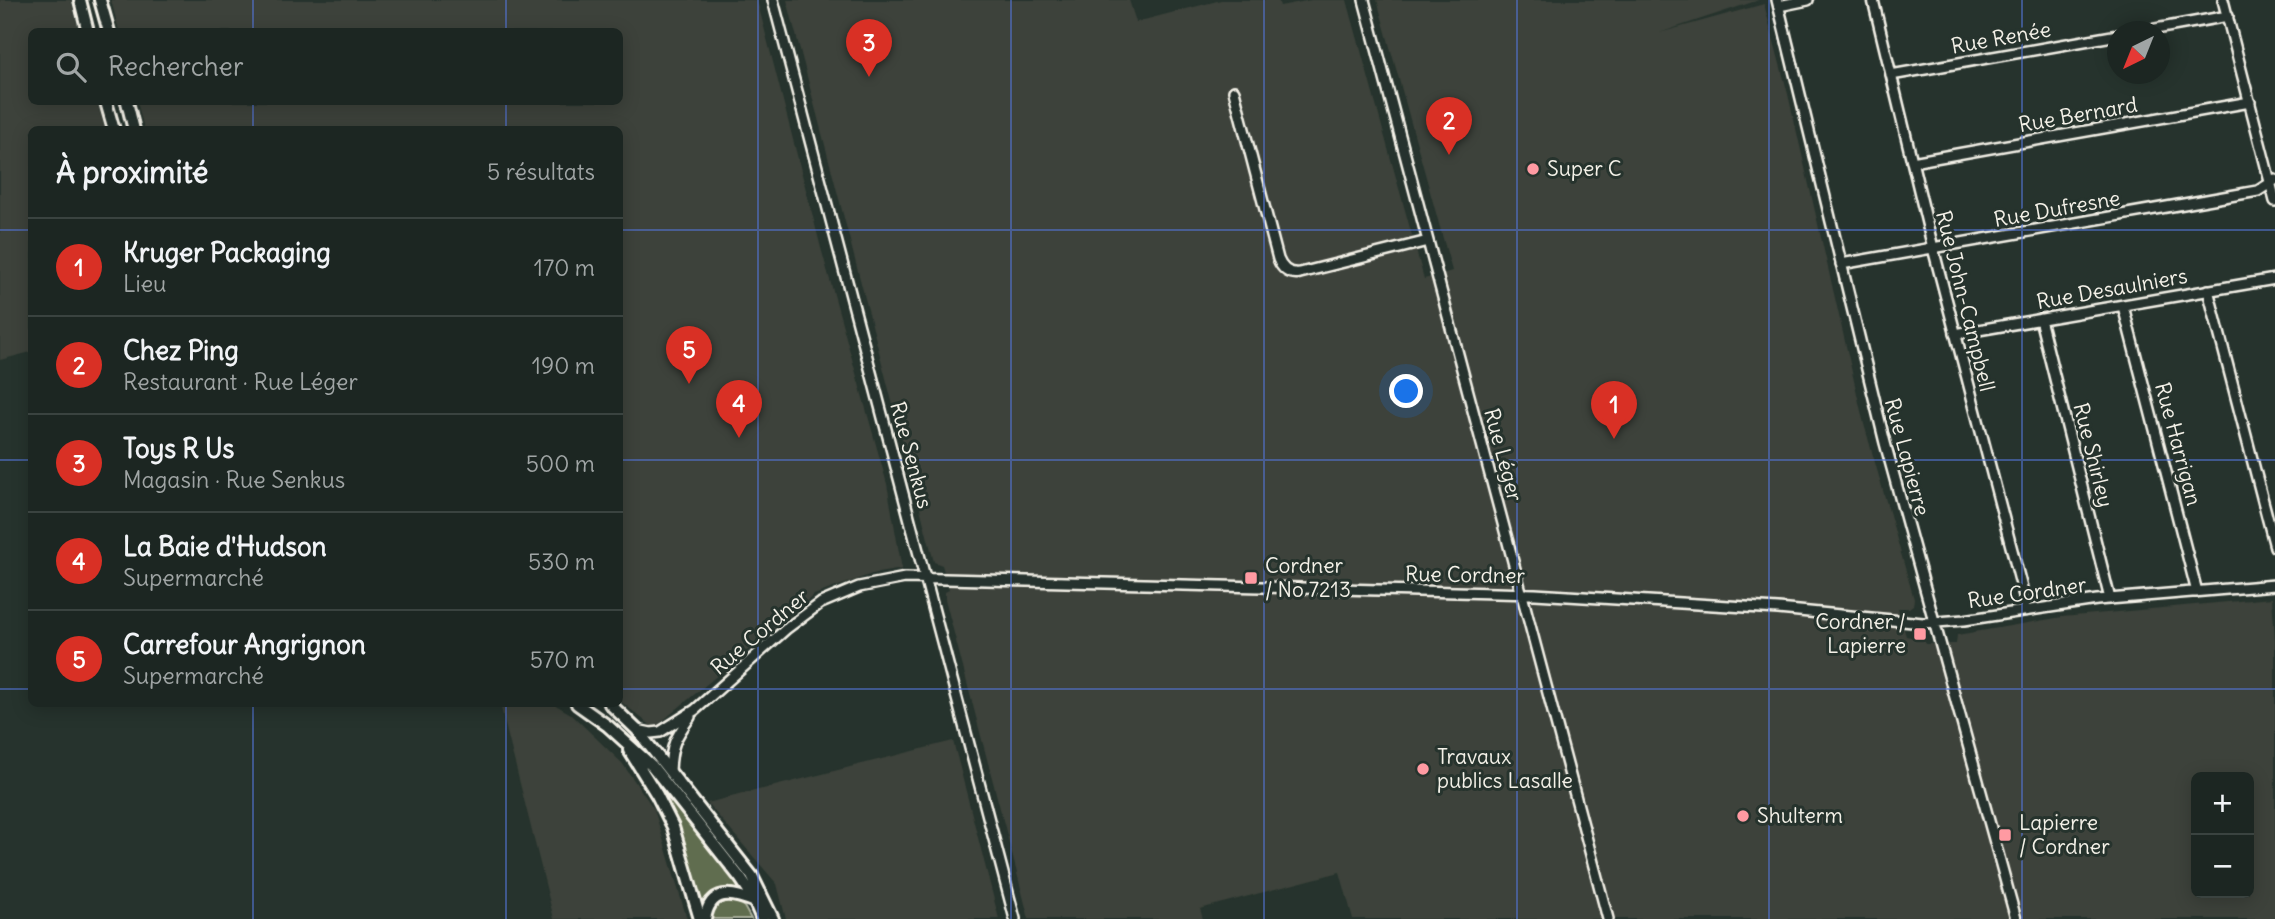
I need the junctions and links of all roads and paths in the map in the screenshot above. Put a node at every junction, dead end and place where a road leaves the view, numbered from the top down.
1 (80, 0) edge
2 (100, 0) edge
3 (773, 0) edge
4 (1364, 0) edge
5 (1808, 0) edge
6 (1873, 0) edge
7 (2223, 0) edge
8 (1778, 3) edge
9 (2228, 16) junction
10 (2170, 26) edge
11 (88, 28) edge
12 (107, 28) edge
13 (2107, 37) edge
14 (1891, 75) junction
15 (1234, 91) dead end
16 (2250, 102) junction
17 (107, 105) edge
18 (128, 105) edge
19 (113, 126) edge
20 (133, 126) edge
21 (1912, 162) junction
22 (2273, 182) edge
23 (2275, 201) edge
24 (1428, 241) junction
25 (1933, 248) junction
26 (1841, 264) junction
27 (2275, 279) edge
28 (2208, 290) junction
29 (2123, 306) junction
30 (2040, 319) junction
31 (1955, 334) junction
32 (2275, 547) edge
33 (925, 578) junction
34 (2275, 585) edge
35 (2197, 592) junction
36 (1522, 593) junction
37 (2110, 599) junction
38 (2025, 610) junction
39 (1935, 623) junction
40 (581, 707) edge
41 (613, 707) edge
42 (695, 710) junction
43 (638, 730) junction
44 (622, 738) junction
45 (670, 771) junction
46 (755, 902) junction
47 (699, 919) edge
48 (705, 919) edge
49 (762, 919) edge
50 (774, 919) edge
51 (1015, 919) edge
52 (1608, 919) edge
53 (2016, 919) edge

1 - 11 main road
2 - 12 main road
3 - 33 street, Rue Senkus
4 - 24 street, Rue Léger
5 - 8 street
6 - 14 street, Rue John-Campbell
7 - 9 street
8 - 26 street, Rue Lapierre
9 - 10 street
9 - 16 street
13 - 14 street, Rue Renée
14 - 21 street, Rue John-Campbell
15 - 24 street
16 - 21 street, Rue Bernard
16 - 22 street
17 - 19 main road
18 - 20 main road
21 - 25 street, Rue John-Campbell
22 - 23 street
22 - 25 street, Rue Dufresne
24 - 36 street, Rue Léger
25 - 26 street, Rue Dufresne
25 - 31 street, Rue John-Campbell
26 - 39 street, Rue Lapierre
27 - 28 street, Rue Desaulniers
28 - 29 street, Rue Desaulniers
28 - 32 street
29 - 30 street, Rue Desaulniers
29 - 35 street, Rue Harrigan
30 - 31 street, Rue Desaulniers
30 - 37 street, Rue Shirley
31 - 38 street, Rue John-Campbell
33 - 36 street, Rue Cordner
33 - 42 street, Rue Cordner
33 - 51 street, Rue Senkus
34 - 35 street, Rue Cordner
35 - 37 street, Rue Cordner
36 - 39 street, Rue Cordner
36 - 52 street, Rue Léger
37 - 38 street, Rue Cordner
38 - 39 street, Rue Cordner
39 - 53 street, Rue Lapierre
40 - 44 main road
41 - 43 main road
42 - 43 street
42 - 45 street
43 - 45 main road
44 - 46 main road
44 - 47 main road
45 - 50 main road
46 - 48 main road
46 - 49 main road

